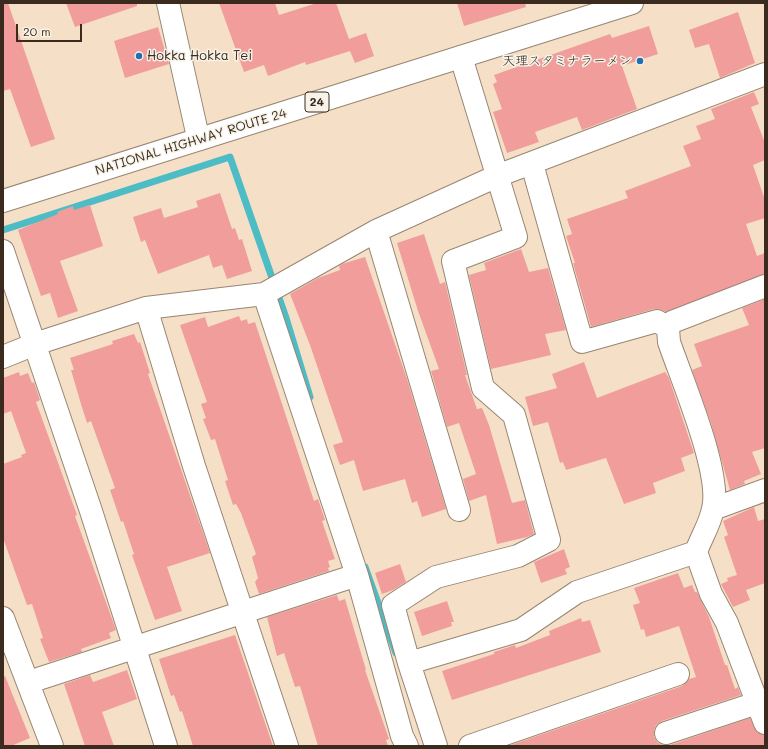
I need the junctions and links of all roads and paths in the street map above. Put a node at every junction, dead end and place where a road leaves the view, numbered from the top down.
1 (168, 3) edge
2 (632, 3) edge
3 (461, 57) junction
4 (763, 81) edge
5 (200, 139) junction
6 (532, 164) junction
7 (497, 176) junction
8 (3, 201) edge
9 (376, 232) junction
10 (3, 251) edge
11 (765, 286) edge
12 (264, 294) junction
13 (146, 308) junction
14 (668, 328) junction
15 (35, 344) junction
16 (3, 357) edge
17 (765, 490) edge
18 (713, 509) junction
19 (459, 510) dead end
20 (696, 552) junction
21 (357, 575) junction
22 (364, 605) junction
23 (393, 606) junction
24 (243, 611) junction
25 (3, 618) edge
26 (133, 648) junction
27 (409, 662) junction
28 (678, 674) dead end
29 (29, 682) junction
30 (761, 713) edge
31 (666, 733) dead end
32 (52, 746) edge
33 (166, 746) edge
34 (287, 746) edge
35 (407, 746) edge
36 (436, 746) edge
37 (470, 746) edge

1 - 5 main road
2 - 3 main road, NATIONAL HIGHWAY ROUTE 24 / 24
3 - 5 main road, NATIONAL HIGHWAY ROUTE 24 / 24
3 - 7 main road
4 - 6 main road
5 - 8 main road, NATIONAL HIGHWAY ROUTE 24 / 24
6 - 7 main road
6 - 14 main road
7 - 9 main road
7 - 23 main road
9 - 12 main road
9 - 19 main road
10 - 15 main road
11 - 14 main road
12 - 13 main road
12 - 21 main road
13 - 15 main road
13 - 24 main road
14 - 18 main road
15 - 16 main road
15 - 26 main road
17 - 18 main road
18 - 20 main road
20 - 27 main road
20 - 30 main road
21 - 22 main road
21 - 24 main road
22 - 23 main road
22 - 35 main road
23 - 27 main road
24 - 26 main road
24 - 34 main road
25 - 29 main road
26 - 29 main road
26 - 33 main road
27 - 36 main road
28 - 37 main road
29 - 32 main road
30 - 31 main road

